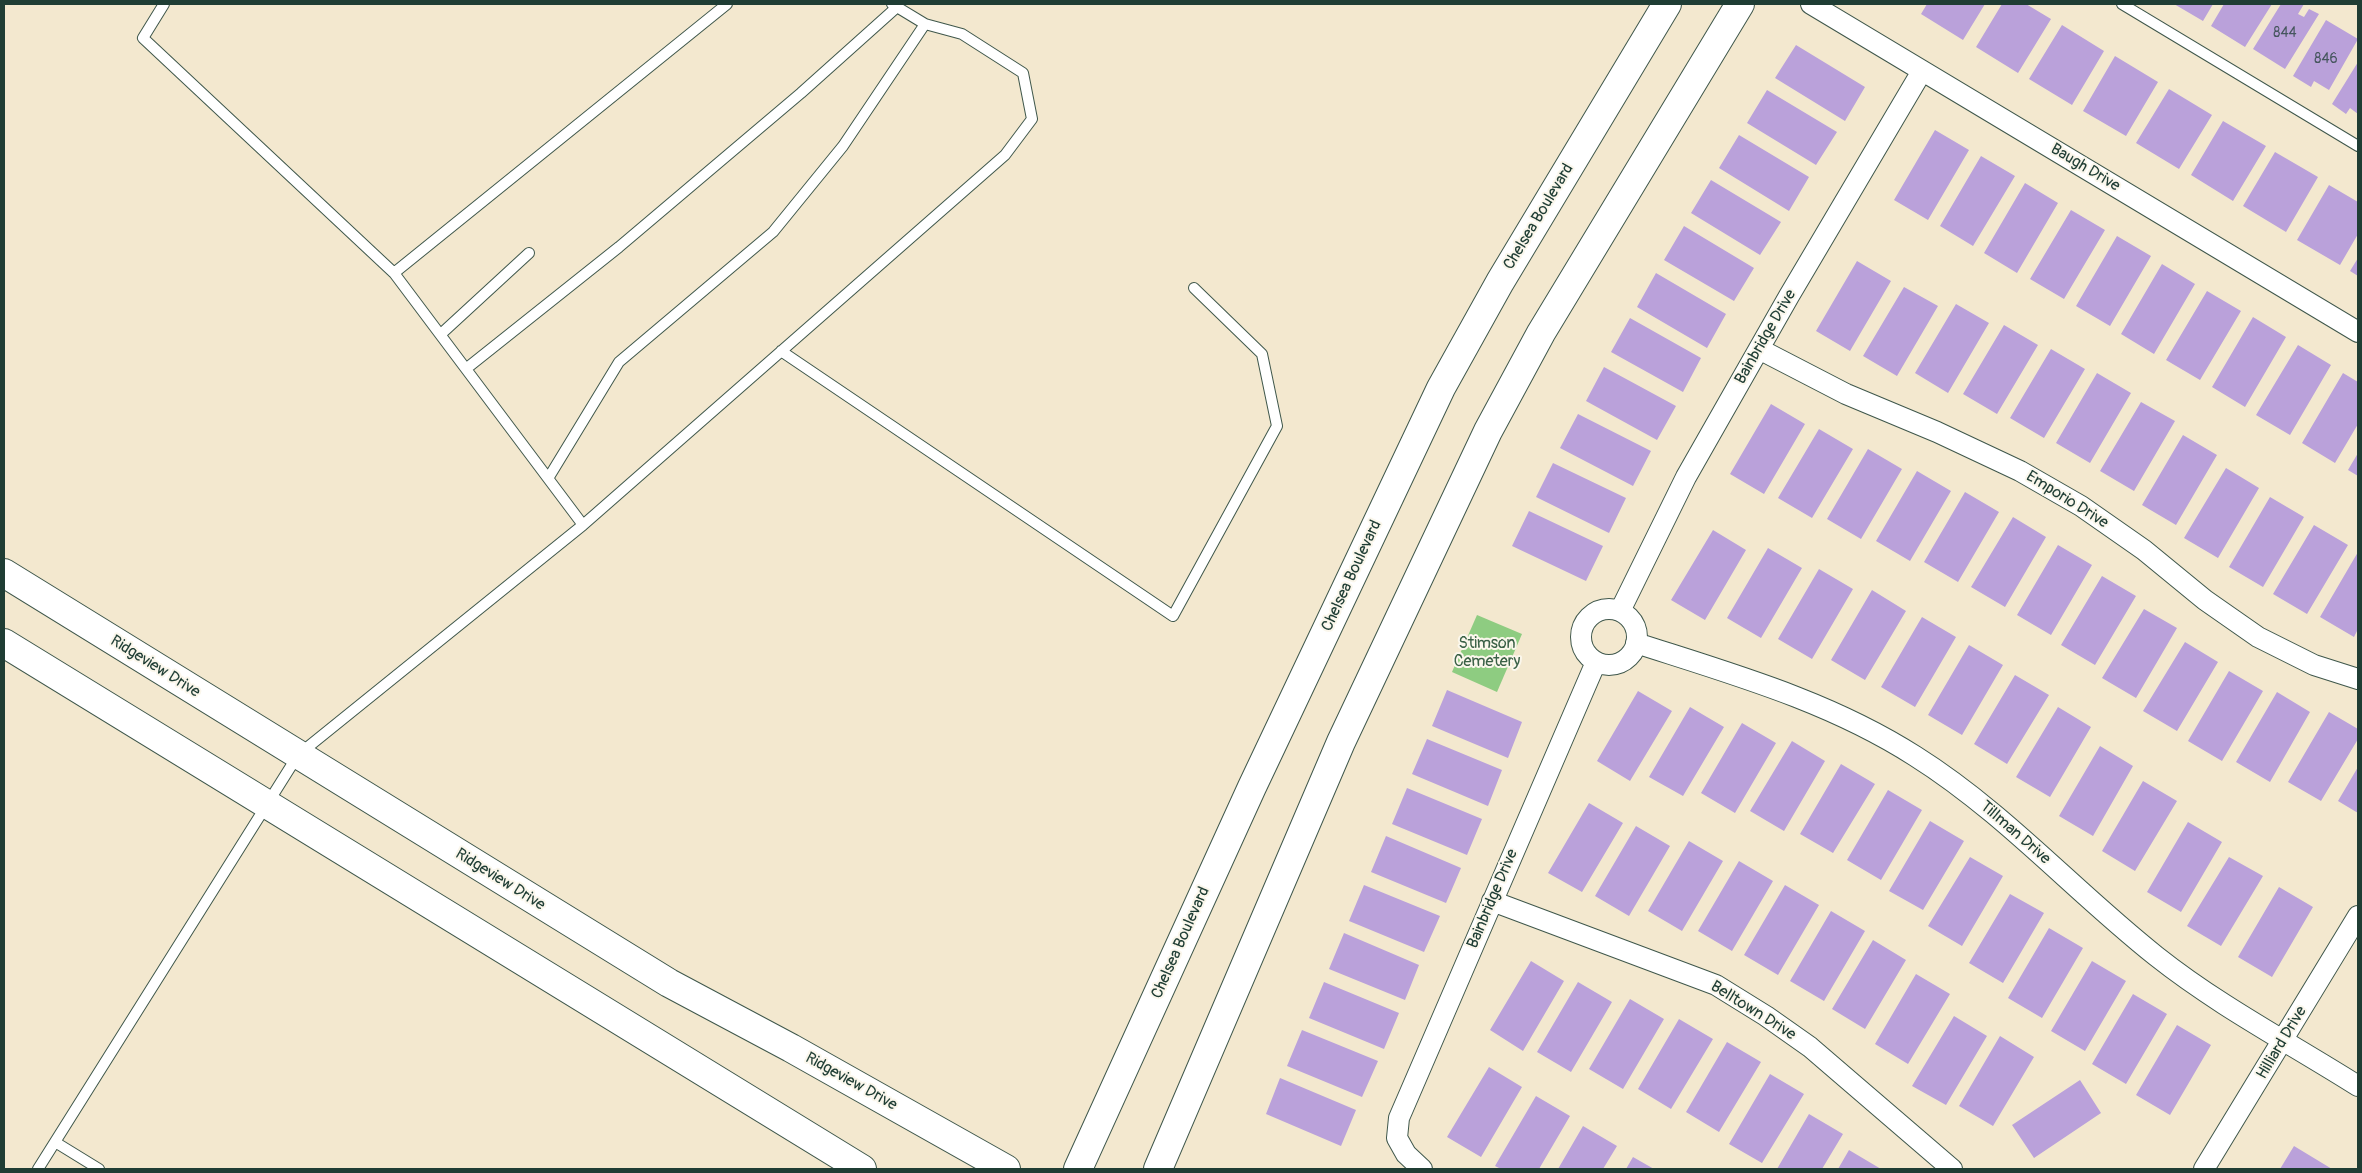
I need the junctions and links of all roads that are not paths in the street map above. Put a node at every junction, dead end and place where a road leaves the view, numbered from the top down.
1 (164, 4) edge
2 (727, 4) edge
3 (1667, 4) edge
4 (1740, 4) edge
5 (1811, 4) edge
6 (2122, 4) edge
7 (895, 5) edge
8 (925, 24) junction
9 (1922, 70) junction
10 (2358, 146) edge
11 (529, 253) dead end
12 (394, 273) junction
13 (1194, 288) dead end
14 (2358, 332) edge
15 (441, 334) junction
16 (1759, 349) junction
17 (781, 350) junction
18 (467, 368) junction
19 (549, 477) junction
20 (583, 525) junction
21 (4, 573) edge
22 (1620, 611) junction
23 (4, 643) edge
24 (1636, 643) junction
25 (1596, 662) junction
26 (2358, 679) edge
27 (298, 755) junction
28 (267, 805) junction
29 (1492, 901) junction
30 (2358, 916) edge
31 (2284, 1040) junction
32 (2358, 1086) edge
33 (55, 1142) junction
34 (38, 1169) edge
35 (99, 1169) edge
36 (862, 1169) edge
37 (1006, 1169) edge
38 (1078, 1169) edge
39 (1158, 1169) edge
40 (1422, 1169) edge
41 (1952, 1169) edge
42 (2204, 1169) edge

1 - 12 lane
2 - 12 lane
3 - 38 main road, Chelsea Boulevard
4 - 39 main road
5 - 9 street, Baugh Drive
6 - 10 lane
7 - 8 lane
7 - 18 lane
8 - 17 lane
8 - 19 lane
9 - 14 street, Baugh Drive
9 - 16 street, Bainbridge Drive
11 - 15 lane
12 - 15 lane
13 - 17 lane
15 - 18 lane
16 - 22 street, Bainbridge Drive
16 - 26 street, Emporio Drive
17 - 20 lane
18 - 19 lane
19 - 20 lane
20 - 27 lane
21 - 27 main road, Ridgeview Drive
22 - 24 street
22 - 25 street
23 - 28 main road
24 - 25 street
24 - 31 street, Tillman Drive
25 - 29 street, Bainbridge Drive
27 - 28 lane
27 - 37 main road, Ridgeview Drive
28 - 33 lane
28 - 36 main road
29 - 40 street, Bainbridge Drive
29 - 41 street, Belltown Drive
30 - 31 street, Hilliard Drive
31 - 32 street, Tillman Drive
31 - 42 street, Hilliard Drive
33 - 34 lane
33 - 35 lane

